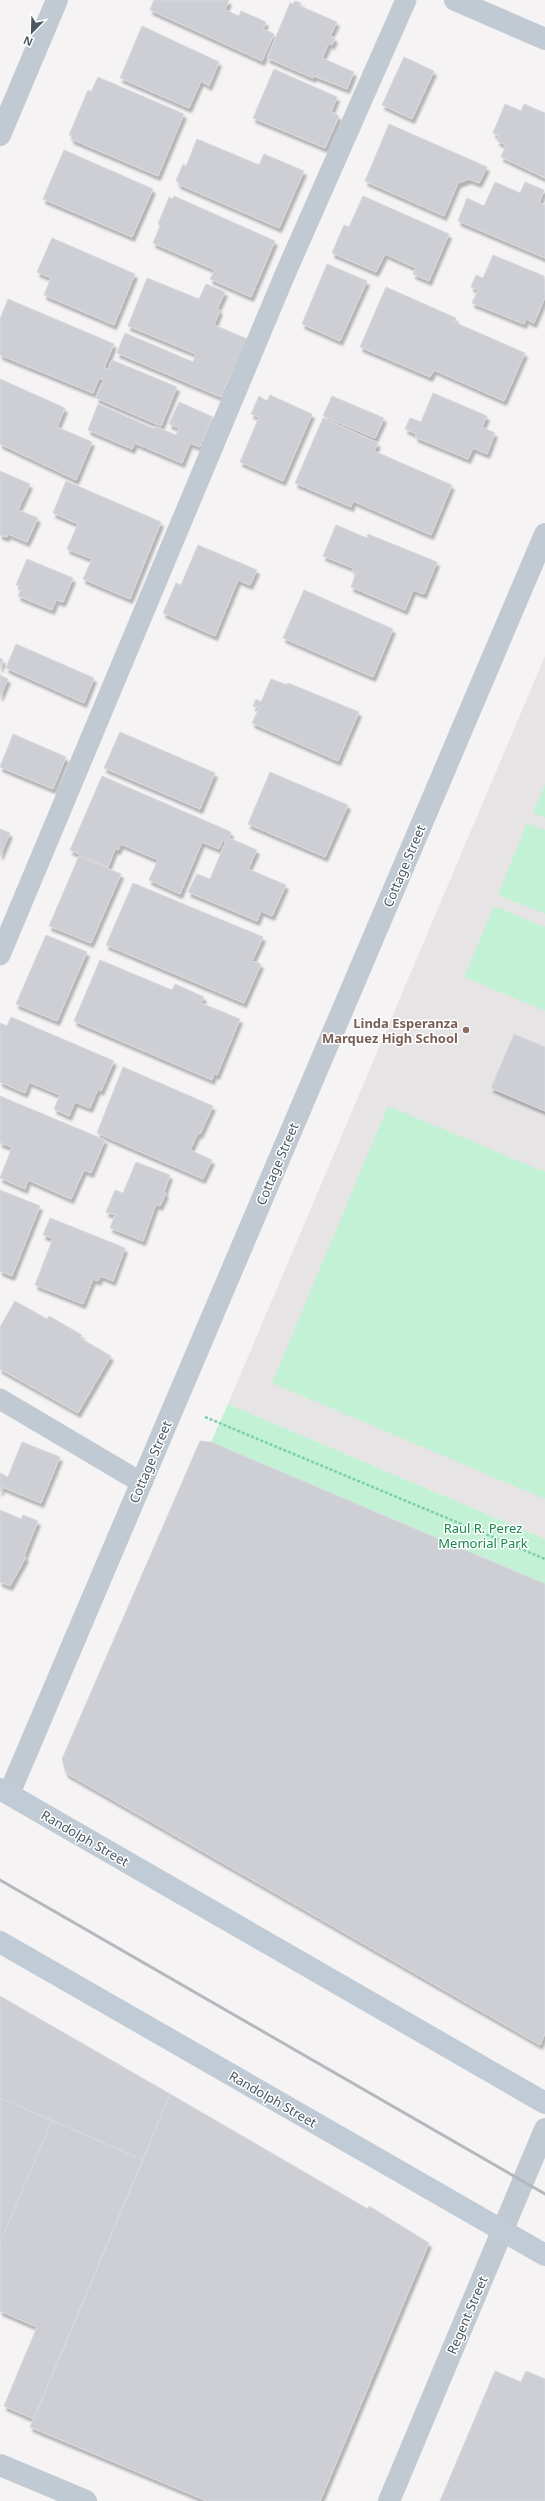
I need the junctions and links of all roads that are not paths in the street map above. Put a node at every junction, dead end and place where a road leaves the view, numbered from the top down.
1 (57, 0) edge
2 (406, 0) edge
3 (455, 0) edge
4 (545, 39) edge
5 (0, 135) edge
6 (545, 534) edge
7 (0, 954) edge
8 (0, 1398) edge
9 (142, 1483) junction
10 (4, 1792) edge
11 (0, 1942) edge
12 (545, 2102) edge
13 (545, 2129) edge
14 (503, 2231) junction
15 (545, 2255) edge
16 (0, 2465) edge
17 (86, 2501) edge
18 (388, 2501) edge

1 - 5 street
2 - 7 lane
3 - 4 street
6 - 9 street, Cottage Street
8 - 9 lane
9 - 10 street, Cottage Street
10 - 12 street, Randolph Street
11 - 14 street, Randolph Street
13 - 14 street, Regent Street
14 - 15 street, Randolph Street
14 - 18 street, Regent Street
16 - 17 street

